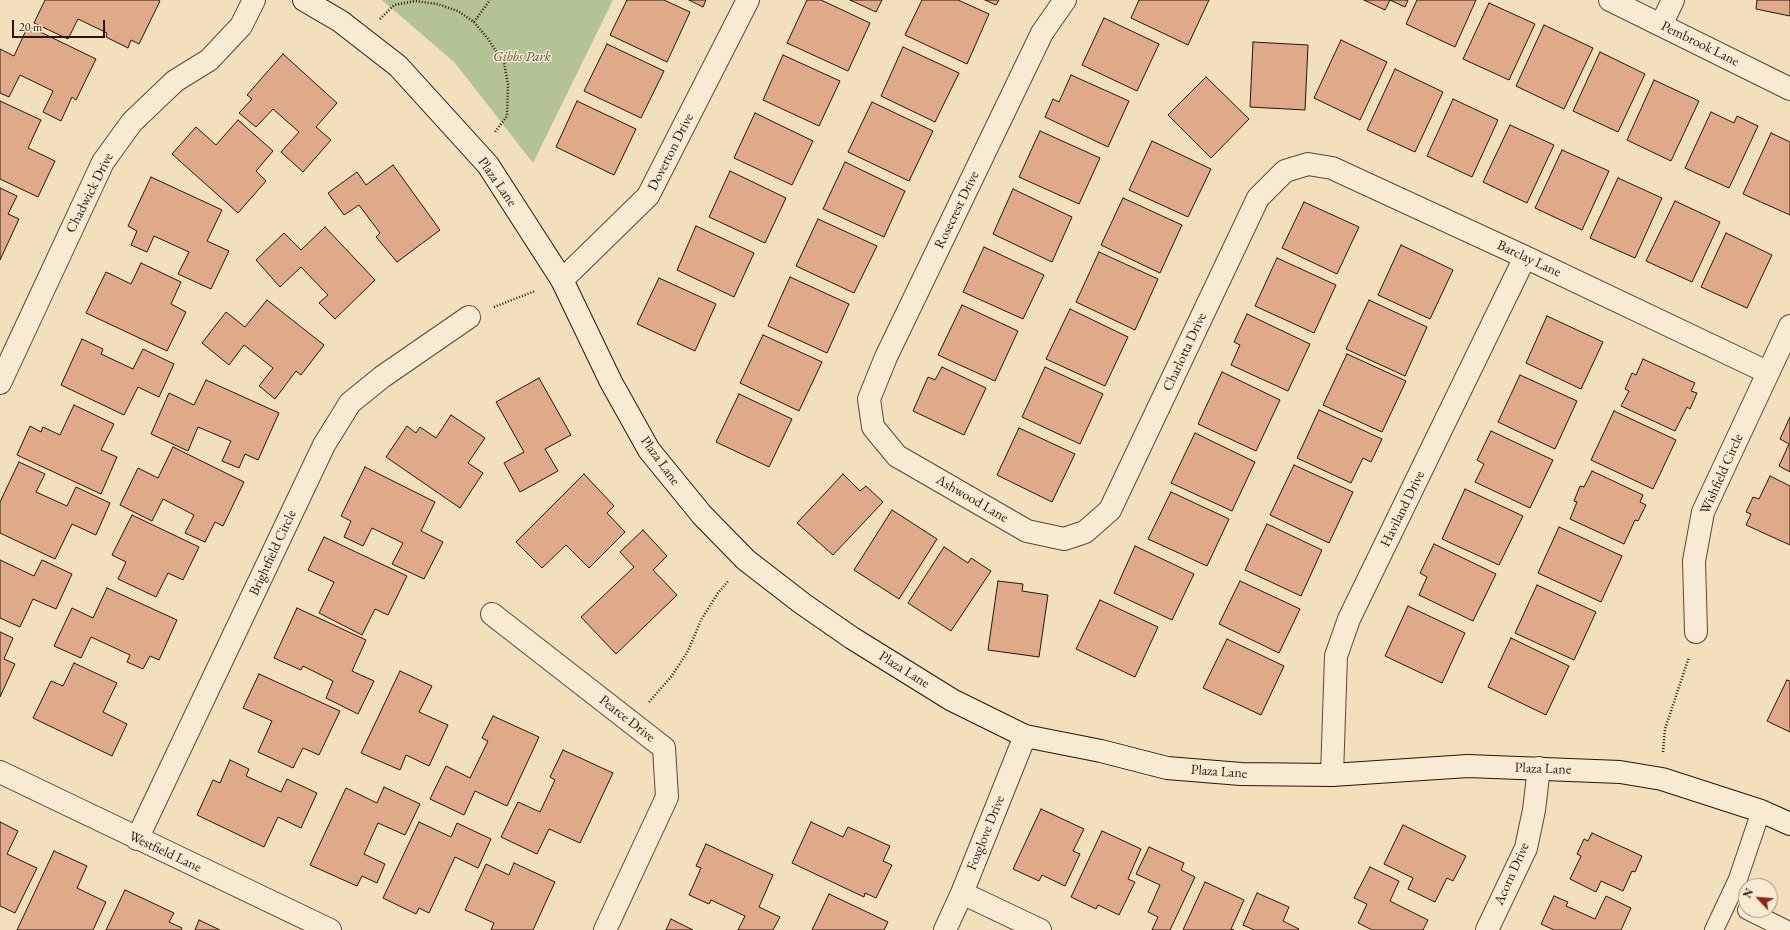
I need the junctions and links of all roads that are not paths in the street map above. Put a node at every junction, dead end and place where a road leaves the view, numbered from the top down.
1 (254, 0) edge
2 (304, 0) edge
3 (748, 0) edge
4 (1064, 0) edge
5 (1610, 0) edge
6 (1673, 0) edge
7 (1661, 25) junction
8 (1790, 89) edge
9 (1285, 171) joint
10 (1526, 257) junction
11 (562, 280) junction
12 (469, 317) road end
13 (1790, 326) edge
14 (1768, 372) junction
15 (0, 383) edge
16 (874, 427) joint
17 (1085, 532) joint
18 (492, 614) dead end
19 (1696, 632) road end
20 (1025, 736) junction
21 (1538, 768) junction
22 (0, 772) edge
23 (1332, 775) junction
24 (1761, 811) junction
25 (1790, 824) edge
26 (137, 839) junction
27 (962, 893) junction
28 (1728, 900) junction
29 (1738, 905) edge
30 (1763, 918) edge
31 (330, 930) edge
32 (605, 930) edge
33 (945, 930) edge
34 (1040, 930) edge
35 (1487, 930) edge
36 (1714, 930) edge
37 (1788, 930) edge

1 - 15 street, Chadwick Drive
2 - 11 street, Plaza Lane
3 - 11 street, Doverton Drive
4 - 16 street, Rosecrest Drive
5 - 7 street, Pembrook Lane
6 - 7 street
7 - 8 street, Pembrook Lane
9 - 10 street, Barclay Lane
9 - 17 street, Charlotta Drive
10 - 14 street, Barclay Lane
10 - 23 street, Haviland Drive
11 - 20 street, Plaza Lane
12 - 26 street, Brightfield Circle
13 - 14 street, Wishfield Circle
14 - 19 street, Wishfield Circle
16 - 17 street, Ashwood Lane
18 - 32 street, Pearce Drive
20 - 23 street, Plaza Lane
20 - 27 street, Foxglove Drive
21 - 23 street, Plaza Lane
21 - 24 street, Plaza Lane
21 - 35 street, Acorn Drive
22 - 26 street, Westfield Lane
24 - 25 street, Plaza Lane
24 - 28 lane
26 - 31 street, Westfield Lane
27 - 33 street, Foxglove Drive
27 - 34 street
28 - 29 lane
28 - 36 lane
30 - 37 lane

